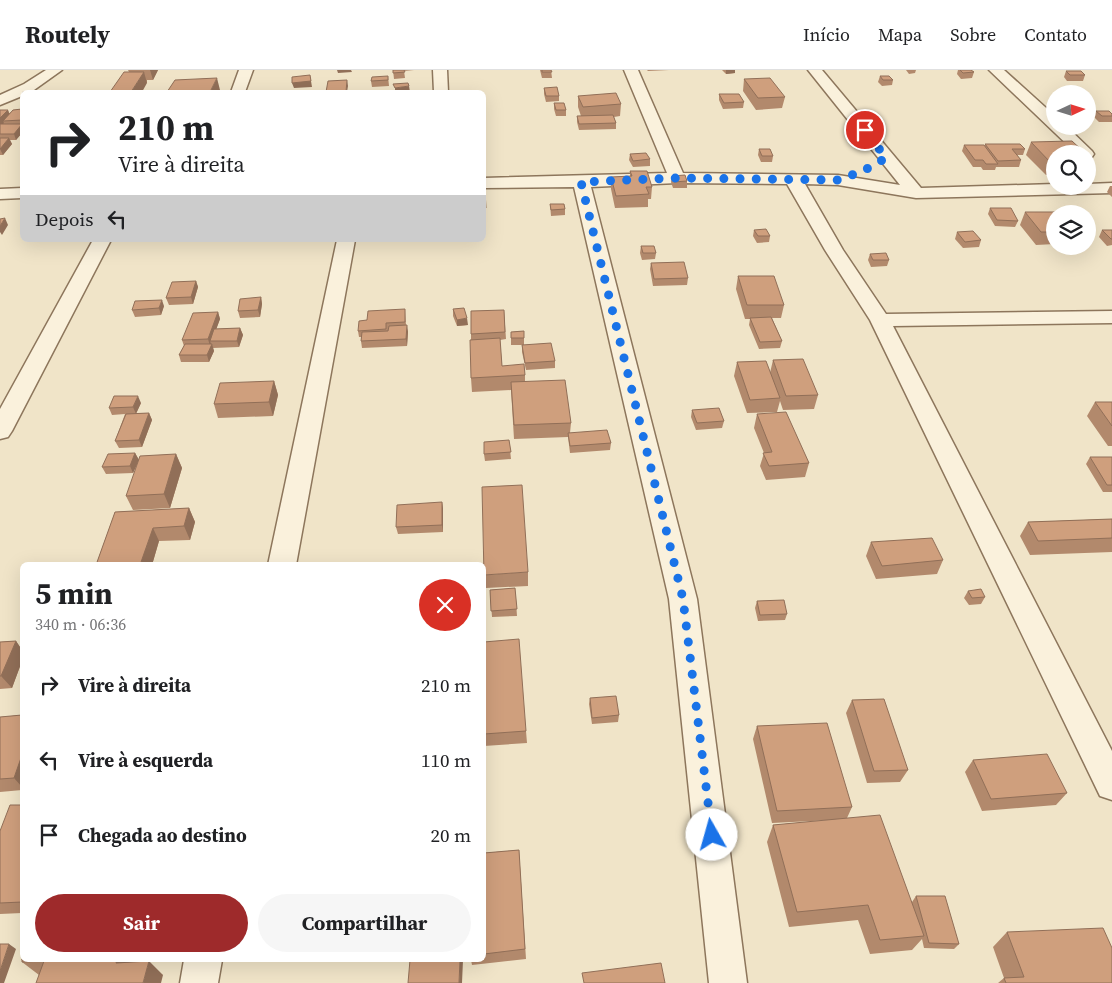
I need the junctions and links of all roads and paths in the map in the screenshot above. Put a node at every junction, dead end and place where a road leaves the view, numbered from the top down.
1 (55, 70) edge
2 (246, 70) edge
3 (440, 70) edge
4 (631, 70) edge
5 (815, 70) edge
6 (996, 70) edge
7 (22, 90) edge
8 (239, 90) edge
9 (441, 90) edge
10 (20, 91) edge
11 (0, 100) edge
12 (1046, 116) edge
13 (1066, 135) edge
14 (886, 158) junction
15 (1101, 169) edge
16 (677, 178) junction
17 (793, 179) junction
18 (838, 180) junction
19 (581, 182) junction
20 (486, 183) edge
21 (20, 193) edge
22 (916, 193) junction
23 (0, 194) edge
24 (101, 242) edge
25 (346, 242) edge
26 (1112, 316) edge
27 (880, 320) junction
28 (0, 431) edge
29 (283, 562) edge
30 (1112, 785) edge
31 (203, 962) edge
32 (199, 983) edge
33 (728, 983) edge

1 - 7 street
2 - 8 street
3 - 9 street
4 - 16 street
5 - 14 street
6 - 12 street
10 - 11 street
13 - 15 street
14 - 18 street
14 - 22 street
15 - 22 street
16 - 17 street
16 - 19 street
17 - 18 street
17 - 27 street
18 - 22 street
19 - 20 street
19 - 33 street
21 - 23 street
24 - 28 street
25 - 29 street
26 - 27 street
27 - 30 street
31 - 32 street

